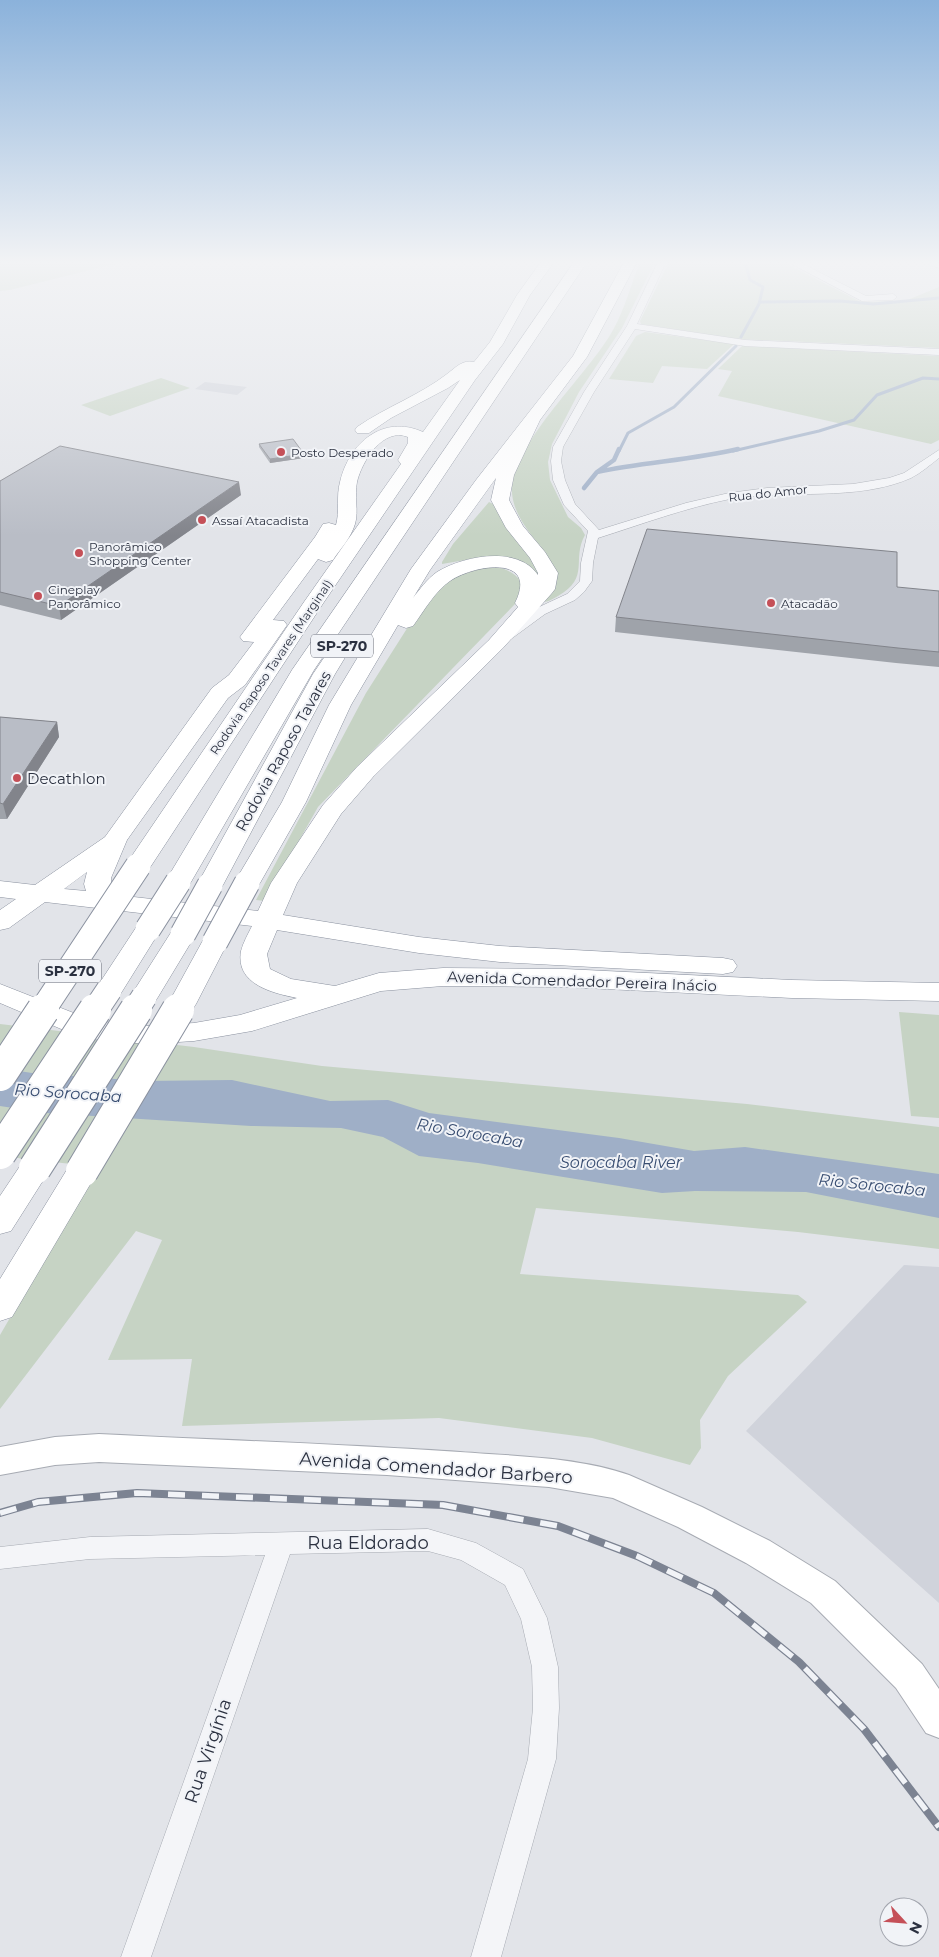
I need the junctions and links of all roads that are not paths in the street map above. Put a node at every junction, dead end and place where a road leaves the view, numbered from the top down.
1 (484, 353) edge
2 (489, 353) edge
3 (518, 353) edge
4 (534, 353) edge
5 (582, 353) edge
6 (614, 353) edge
7 (532, 421) junction
8 (939, 453) edge
9 (375, 516) junction
10 (594, 536) junction
11 (501, 638) junction
12 (220, 694) junction
13 (340, 705) junction
14 (115, 840) junction
15 (82, 865) junction
16 (0, 879) edge
17 (284, 883) junction
18 (0, 889) edge
19 (42, 894) junction
20 (108, 902) junction
21 (266, 920) junction
22 (0, 922) edge
23 (338, 932) junction
24 (256, 946) junction
25 (939, 972) edge
26 (344, 992) junction
27 (939, 992) edge
28 (0, 993) edge
29 (0, 1075) edge
30 (0, 1153) edge
31 (0, 1222) edge
32 (0, 1308) edge
33 (0, 1461) edge
34 (281, 1544) junction
35 (0, 1558) edge
36 (939, 1720) edge
37 (136, 1957) edge
38 (486, 1957) edge

1 - 12 highway
2 - 9 highway, Rodovia Raposo Tavares (Marginal) / SP-270
3 - 30 highway, Rodovia Raposo Tavares / SP-270, bridge
4 - 31 highway, Rodovia Raposo Tavares / SP-270, bridge
5 - 7 highway, SP-270
6 - 10 street
7 - 11 highway
7 - 13 highway, SP-270
8 - 10 street, Rua do Amor
9 - 12 highway
9 - 29 highway, Rodovia Raposo Tavares (Marginal) / SP-270, bridge
10 - 11 street
11 - 13 highway
11 - 17 highway
12 - 14 highway
13 - 32 highway, SP-270, bridge
14 - 15 highway
14 - 20 highway
15 - 16 highway
15 - 19 highway
17 - 21 highway
17 - 23 highway
18 - 19 highway, Avenida Comendador Pereira Inácio
19 - 20 highway, Avenida Comendador Pereira Inácio
19 - 22 highway
20 - 21 highway, Avenida Comendador Pereira Inácio
21 - 23 highway, Avenida Comendador Pereira Inácio
21 - 24 highway
23 - 24 highway
23 - 25 highway, Avenida Comendador Pereira Inácio
24 - 26 highway
26 - 27 highway, Avenida Comendador Pereira Inácio
26 - 28 highway, Avenida Comendador Pereira Inácio
33 - 36 main road, Avenida Comendador Barbero
34 - 35 street, Rua Eldorado
34 - 37 street, Rua Virgínia
34 - 38 street, Rua Eldorado

